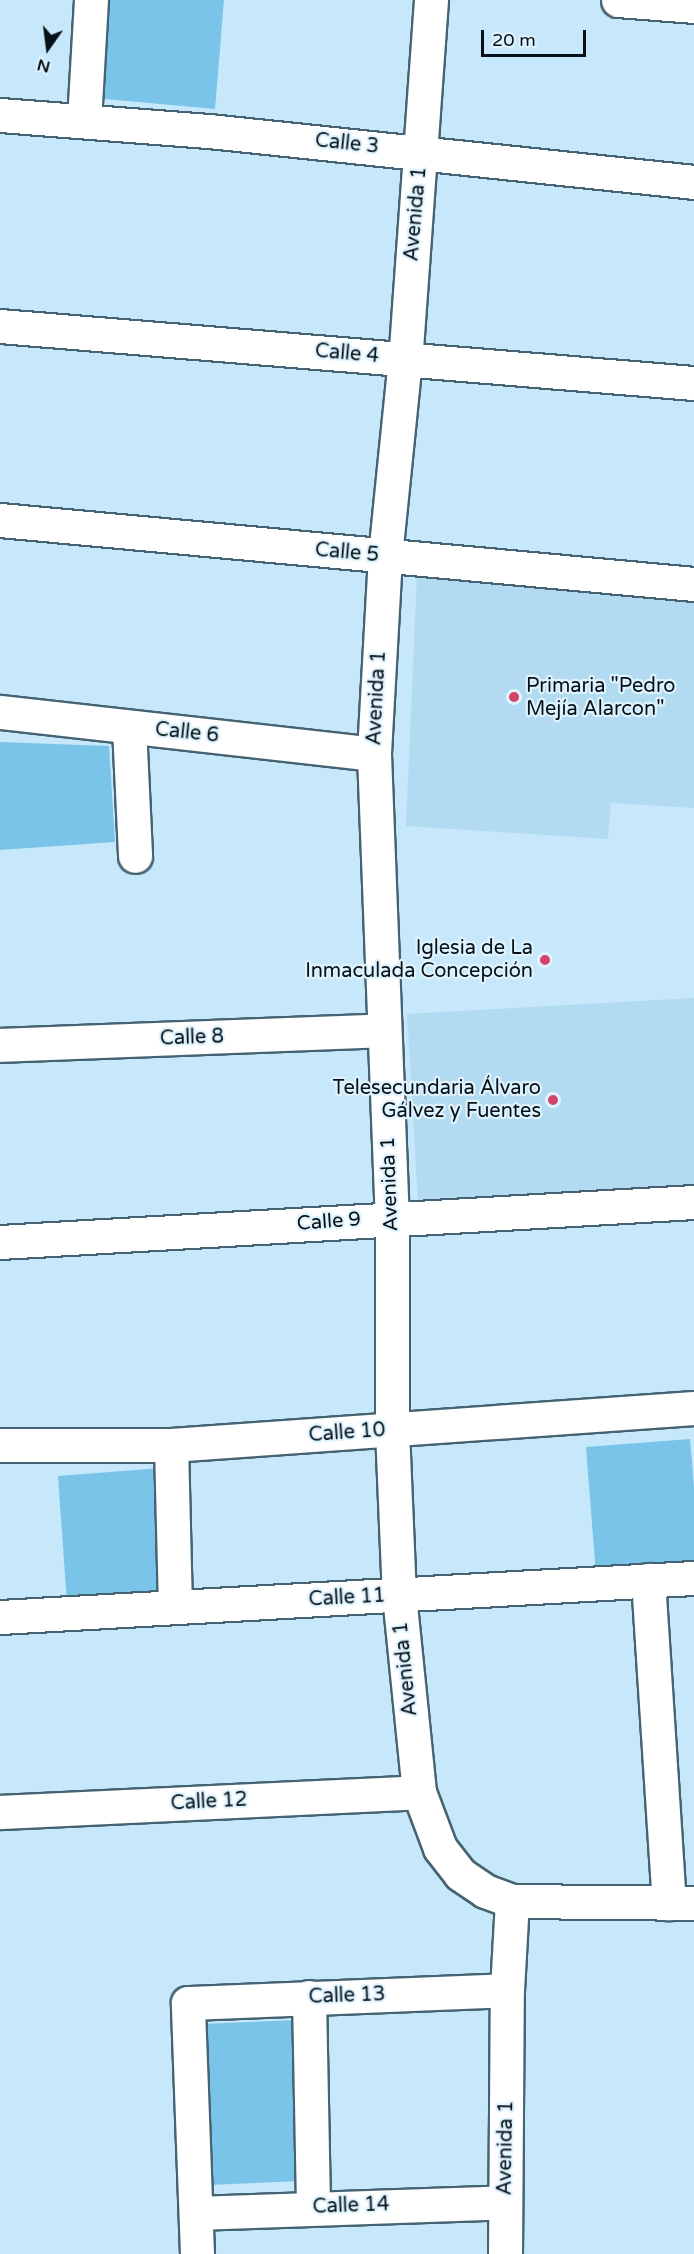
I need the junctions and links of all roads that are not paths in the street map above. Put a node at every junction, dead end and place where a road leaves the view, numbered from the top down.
1 (92, 0) edge
2 (431, 0) edge
3 (618, 0) edge
4 (694, 6) edge
5 (0, 115) edge
6 (84, 121) junction
7 (421, 152) junction
8 (694, 182) edge
9 (0, 326) edge
10 (405, 359) junction
11 (694, 383) edge
12 (0, 520) edge
13 (385, 556) junction
14 (694, 584) edge
15 (0, 712) edge
16 (129, 727) junction
17 (374, 754) junction
18 (135, 856) dead end
19 (384, 1030) junction
20 (0, 1045) edge
21 (694, 1202) edge
22 (392, 1218) junction
23 (0, 1242) edge
24 (694, 1408) edge
25 (392, 1430) junction
26 (0, 1445) edge
27 (171, 1445) junction
28 (694, 1578) edge
29 (648, 1580) junction
30 (399, 1595) junction
31 (175, 1606) junction
32 (0, 1617) edge
33 (419, 1792) junction
34 (0, 1812) edge
35 (512, 1901) junction
36 (682, 1903) edge
37 (507, 1990) junction
38 (309, 1997) junction
39 (505, 2202) junction
40 (314, 2207) junction
41 (197, 2212) junction
42 (196, 2254) edge
43 (505, 2254) edge

1 - 6 street
2 - 7 street, Avenida 1
3 - 4 street
5 - 6 street, Calle 3
6 - 7 street, Calle 3
7 - 8 street, Calle 3
7 - 10 street, Avenida 1
9 - 10 street, Calle 4
10 - 11 street, Calle 4
10 - 13 street, Avenida 1
12 - 13 street, Calle 5
13 - 14 street, Calle 5
13 - 17 street, Avenida 1
15 - 16 street, Calle 6
16 - 17 street, Calle 6
16 - 18 street
17 - 19 street, Avenida 1
19 - 20 street, Calle 8
19 - 22 street, Avenida 1
21 - 22 street, Calle 9
22 - 23 street, Calle 9
22 - 25 street, Avenida 1
24 - 25 street, Calle 10
25 - 27 street, Calle 10
25 - 30 street, Avenida 1
26 - 27 street, Calle 10
27 - 31 street
28 - 29 street, Calle 11
29 - 30 street, Calle 11
29 - 36 street
30 - 31 street, Calle 11
30 - 33 street, Avenida 1
31 - 32 street, Calle 11
33 - 34 street, Calle 12
33 - 35 street, Avenida 1
35 - 36 street
35 - 37 street, Avenida 1
37 - 38 street, Calle 13
37 - 39 street, Avenida 1
38 - 40 street
38 - 41 street, Calle 13
39 - 40 street, Calle 14
39 - 43 street, Avenida 1
40 - 41 street, Calle 14
41 - 42 street

